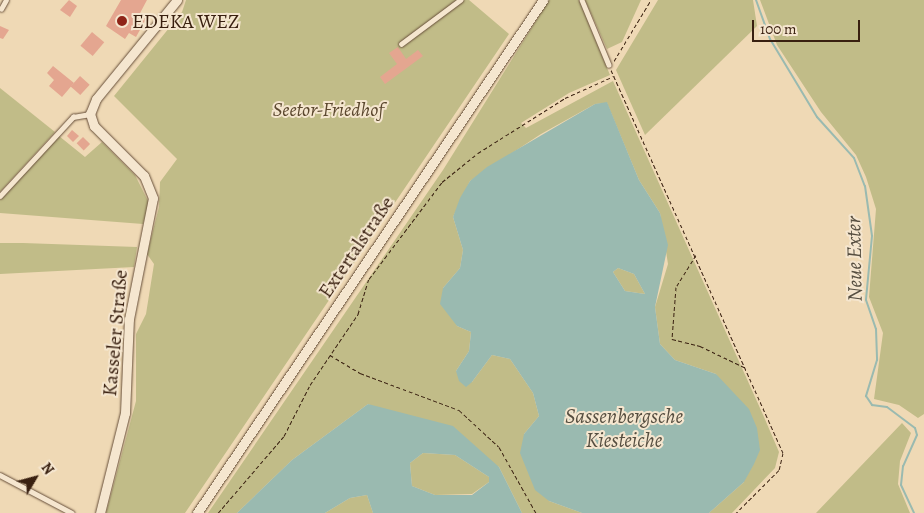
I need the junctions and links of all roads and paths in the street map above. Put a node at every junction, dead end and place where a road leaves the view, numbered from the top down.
1 (6, 0) edge
2 (178, 0) edge
3 (460, 0) edge
4 (543, 0) edge
5 (582, 0) edge
6 (651, 0) edge
7 (1, 9) dead end
8 (401, 44) dead end
9 (609, 65) junction
10 (614, 76) junction
11 (90, 114) junction
12 (0, 196) edge
13 (696, 255) junction
14 (329, 355) junction
15 (747, 368) junction
16 (0, 475) edge
17 (72, 513) edge
18 (100, 513) edge
19 (197, 513) edge
20 (218, 513) edge
21 (536, 513) edge
22 (736, 513) edge

1 - 7 lane
2 - 11 street
3 - 8 lane
4 - 19 street, Extertalstraße
5 - 9 lane
6 - 9 path
9 - 10 path
10 - 13 path
10 - 14 path
11 - 12 lane
11 - 18 street, Kasseler Straße
13 - 15 path
13 - 15 path
14 - 20 path
14 - 21 path
15 - 22 path
16 - 17 lane

